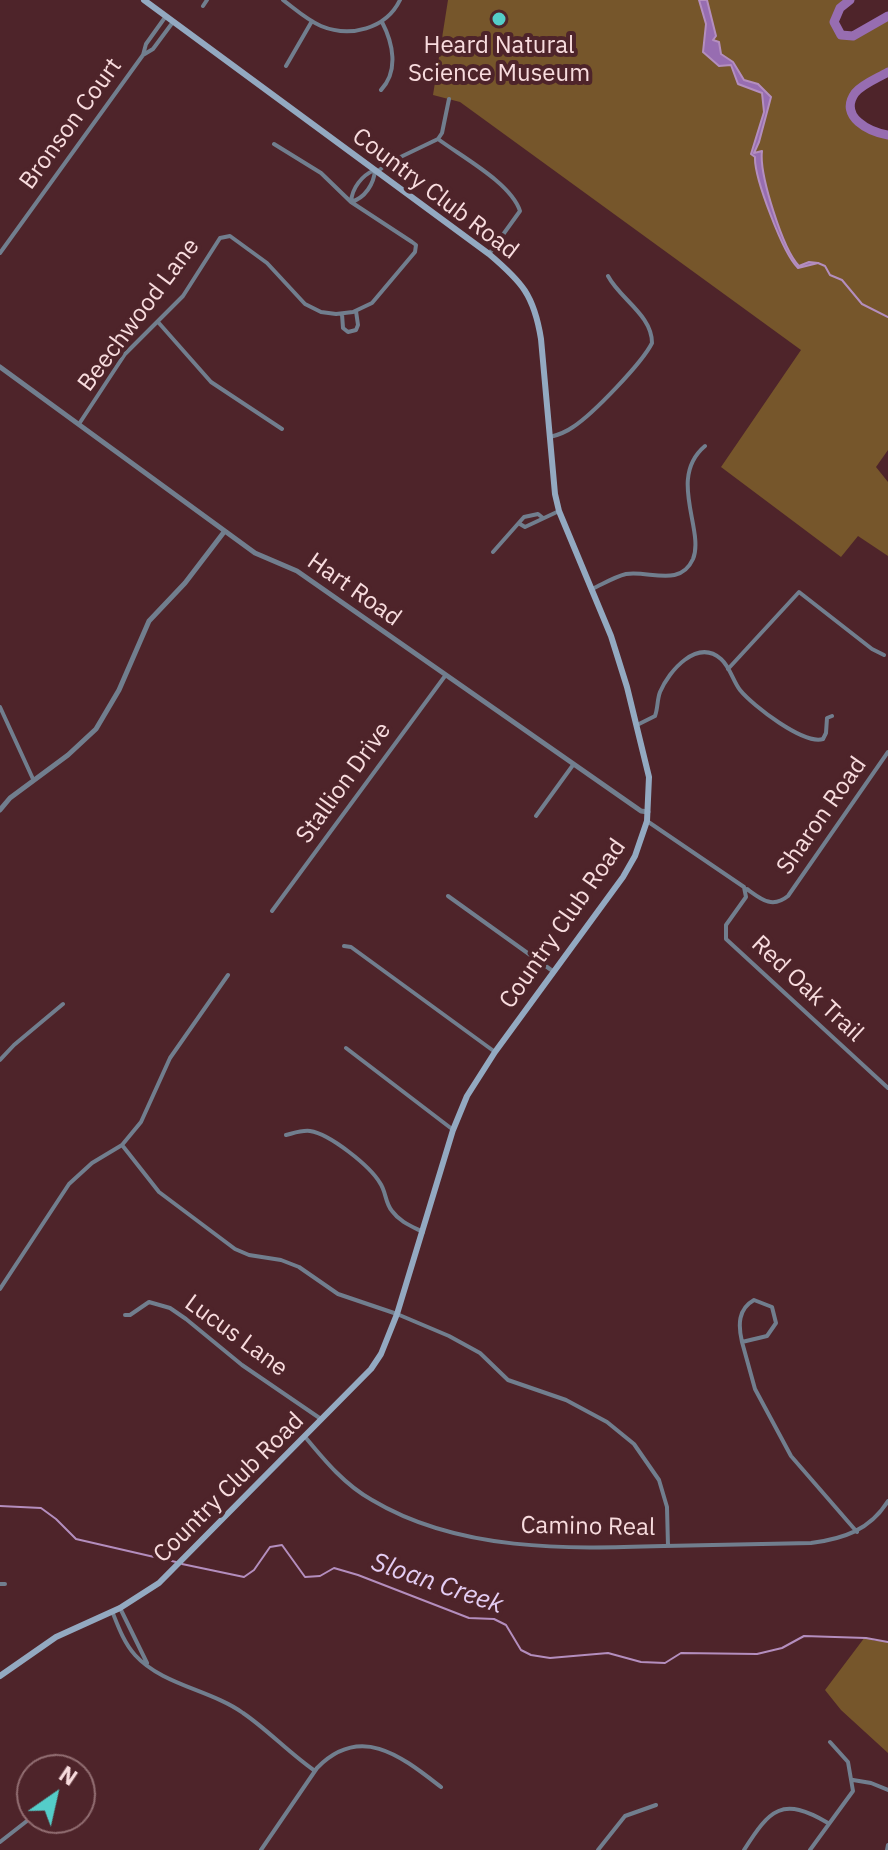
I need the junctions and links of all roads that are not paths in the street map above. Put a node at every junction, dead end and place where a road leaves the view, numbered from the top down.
1 (144, 0) edge
2 (207, 0) edge
3 (283, 0) edge
4 (400, 0) edge
5 (203, 6) dead end
6 (166, 16) junction
7 (312, 21) junction
8 (173, 22) junction
9 (382, 22) junction
10 (143, 55) junction
11 (286, 66) dead end
12 (381, 90) dead end
13 (449, 99) dead end
14 (438, 139) junction
15 (274, 144) dead end
16 (376, 171) junction
17 (351, 202) junction
18 (0, 253) edge
19 (489, 254) junction
20 (608, 276) dead end
21 (356, 311) junction
22 (342, 314) junction
23 (158, 322) junction
24 (0, 367) edge
25 (79, 424) junction
26 (282, 429) dead end
27 (550, 437) junction
28 (705, 446) dead end
29 (559, 511) junction
30 (224, 532) junction
31 (493, 552) dead end
32 (592, 589) junction
33 (884, 655) dead end
34 (728, 669) junction
35 (445, 676) junction
36 (0, 707) edge
37 (832, 716) dead end
38 (637, 725) junction
39 (888, 752) edge
40 (573, 765) junction
41 (33, 779) junction
42 (0, 810) edge
43 (649, 812) junction
44 (536, 816) dead end
45 (647, 821) junction
46 (742, 885) junction
47 (448, 896) dead end
48 (272, 911) dead end
49 (344, 946) dead end
50 (554, 972) junction
51 (228, 975) dead end
52 (63, 1004) dead end
53 (346, 1048) dead end
54 (495, 1052) junction
55 (0, 1060) edge
56 (888, 1088) edge
57 (453, 1130) junction
58 (286, 1135) dead end
59 (122, 1145) junction
60 (423, 1232) junction
61 (0, 1289) edge
62 (397, 1314) junction
63 (125, 1315) dead end
64 (742, 1342) junction
65 (322, 1421) junction
66 (306, 1438) junction
67 (888, 1501) edge
68 (857, 1532) junction
69 (668, 1546) junction
70 (120, 1608) junction
71 (112, 1611) junction
72 (148, 1665) junction
73 (0, 1676) edge
74 (830, 1742) dead end
75 (315, 1771) junction
76 (853, 1780) junction
77 (441, 1787) dead end
78 (888, 1790) edge
79 (656, 1805) dead end
80 (828, 1823) junction
81 (16, 1830) edge
82 (0, 1842) edge
83 (261, 1850) edge
84 (598, 1850) edge
85 (744, 1850) edge
86 (810, 1850) edge

1 - 6 main road, Country Club Road
2 - 5 street
3 - 7 street
4 - 9 street
6 - 8 main road, Country Club Road
6 - 10 street, Bronson Court
7 - 9 street
7 - 11 street
8 - 10 street, Bronson Court
8 - 16 main road, Country Club Road
9 - 12 street
10 - 18 street, Bronson Court
13 - 14 street
14 - 16 street
14 - 19 street
15 - 17 street
16 - 17 street
16 - 17 street
16 - 19 main road, Country Club Road
17 - 21 street, Beechwood Lane
19 - 27 main road, Country Club Road
20 - 27 street
21 - 22 street, Beechwood Lane
21 - 22 street
22 - 23 street, Beechwood Lane
23 - 25 street, Beechwood Lane
23 - 26 street
24 - 25 street, Hart Road
25 - 30 street, Hart Road
27 - 29 main road, Country Club Road
28 - 32 street
29 - 31 street
29 - 32 main road, Country Club Road
30 - 35 street, Hart Road
30 - 41 street
32 - 38 main road, Country Club Road
33 - 34 street
34 - 37 street
34 - 38 street
35 - 40 street, Hart Road
35 - 48 street, Stallion Drive
36 - 41 street
38 - 43 main road, Country Club Road
39 - 46 street, Sharon Road
40 - 43 street, Hart Road
40 - 44 street
41 - 42 street
43 - 45 main road, Country Club Road
45 - 46 street
45 - 50 main road, Country Club Road
46 - 56 street, Red Oak Trail
47 - 50 street
49 - 54 street
50 - 54 main road, Country Club Road
51 - 59 street
52 - 55 street
53 - 57 street
54 - 57 main road, Country Club Road
57 - 60 main road, Country Club Road
58 - 60 street
59 - 61 street
59 - 62 street
60 - 62 main road, Country Club Road
62 - 65 main road, Country Club Road
62 - 69 street
63 - 65 street, Lucus Lane
64 - 64 street
64 - 68 street
65 - 66 main road, Country Club Road
66 - 69 street, Camino Real
66 - 70 main road, Country Club Road
67 - 68 street, Camino Real
68 - 69 street, Camino Real
70 - 71 main road, Country Club Road
70 - 72 street
71 - 72 street
71 - 73 main road, Country Club Road
72 - 75 street
74 - 76 street
75 - 77 street
75 - 83 street
76 - 78 street
76 - 80 street
79 - 84 street
80 - 85 street
80 - 86 street
81 - 82 street

